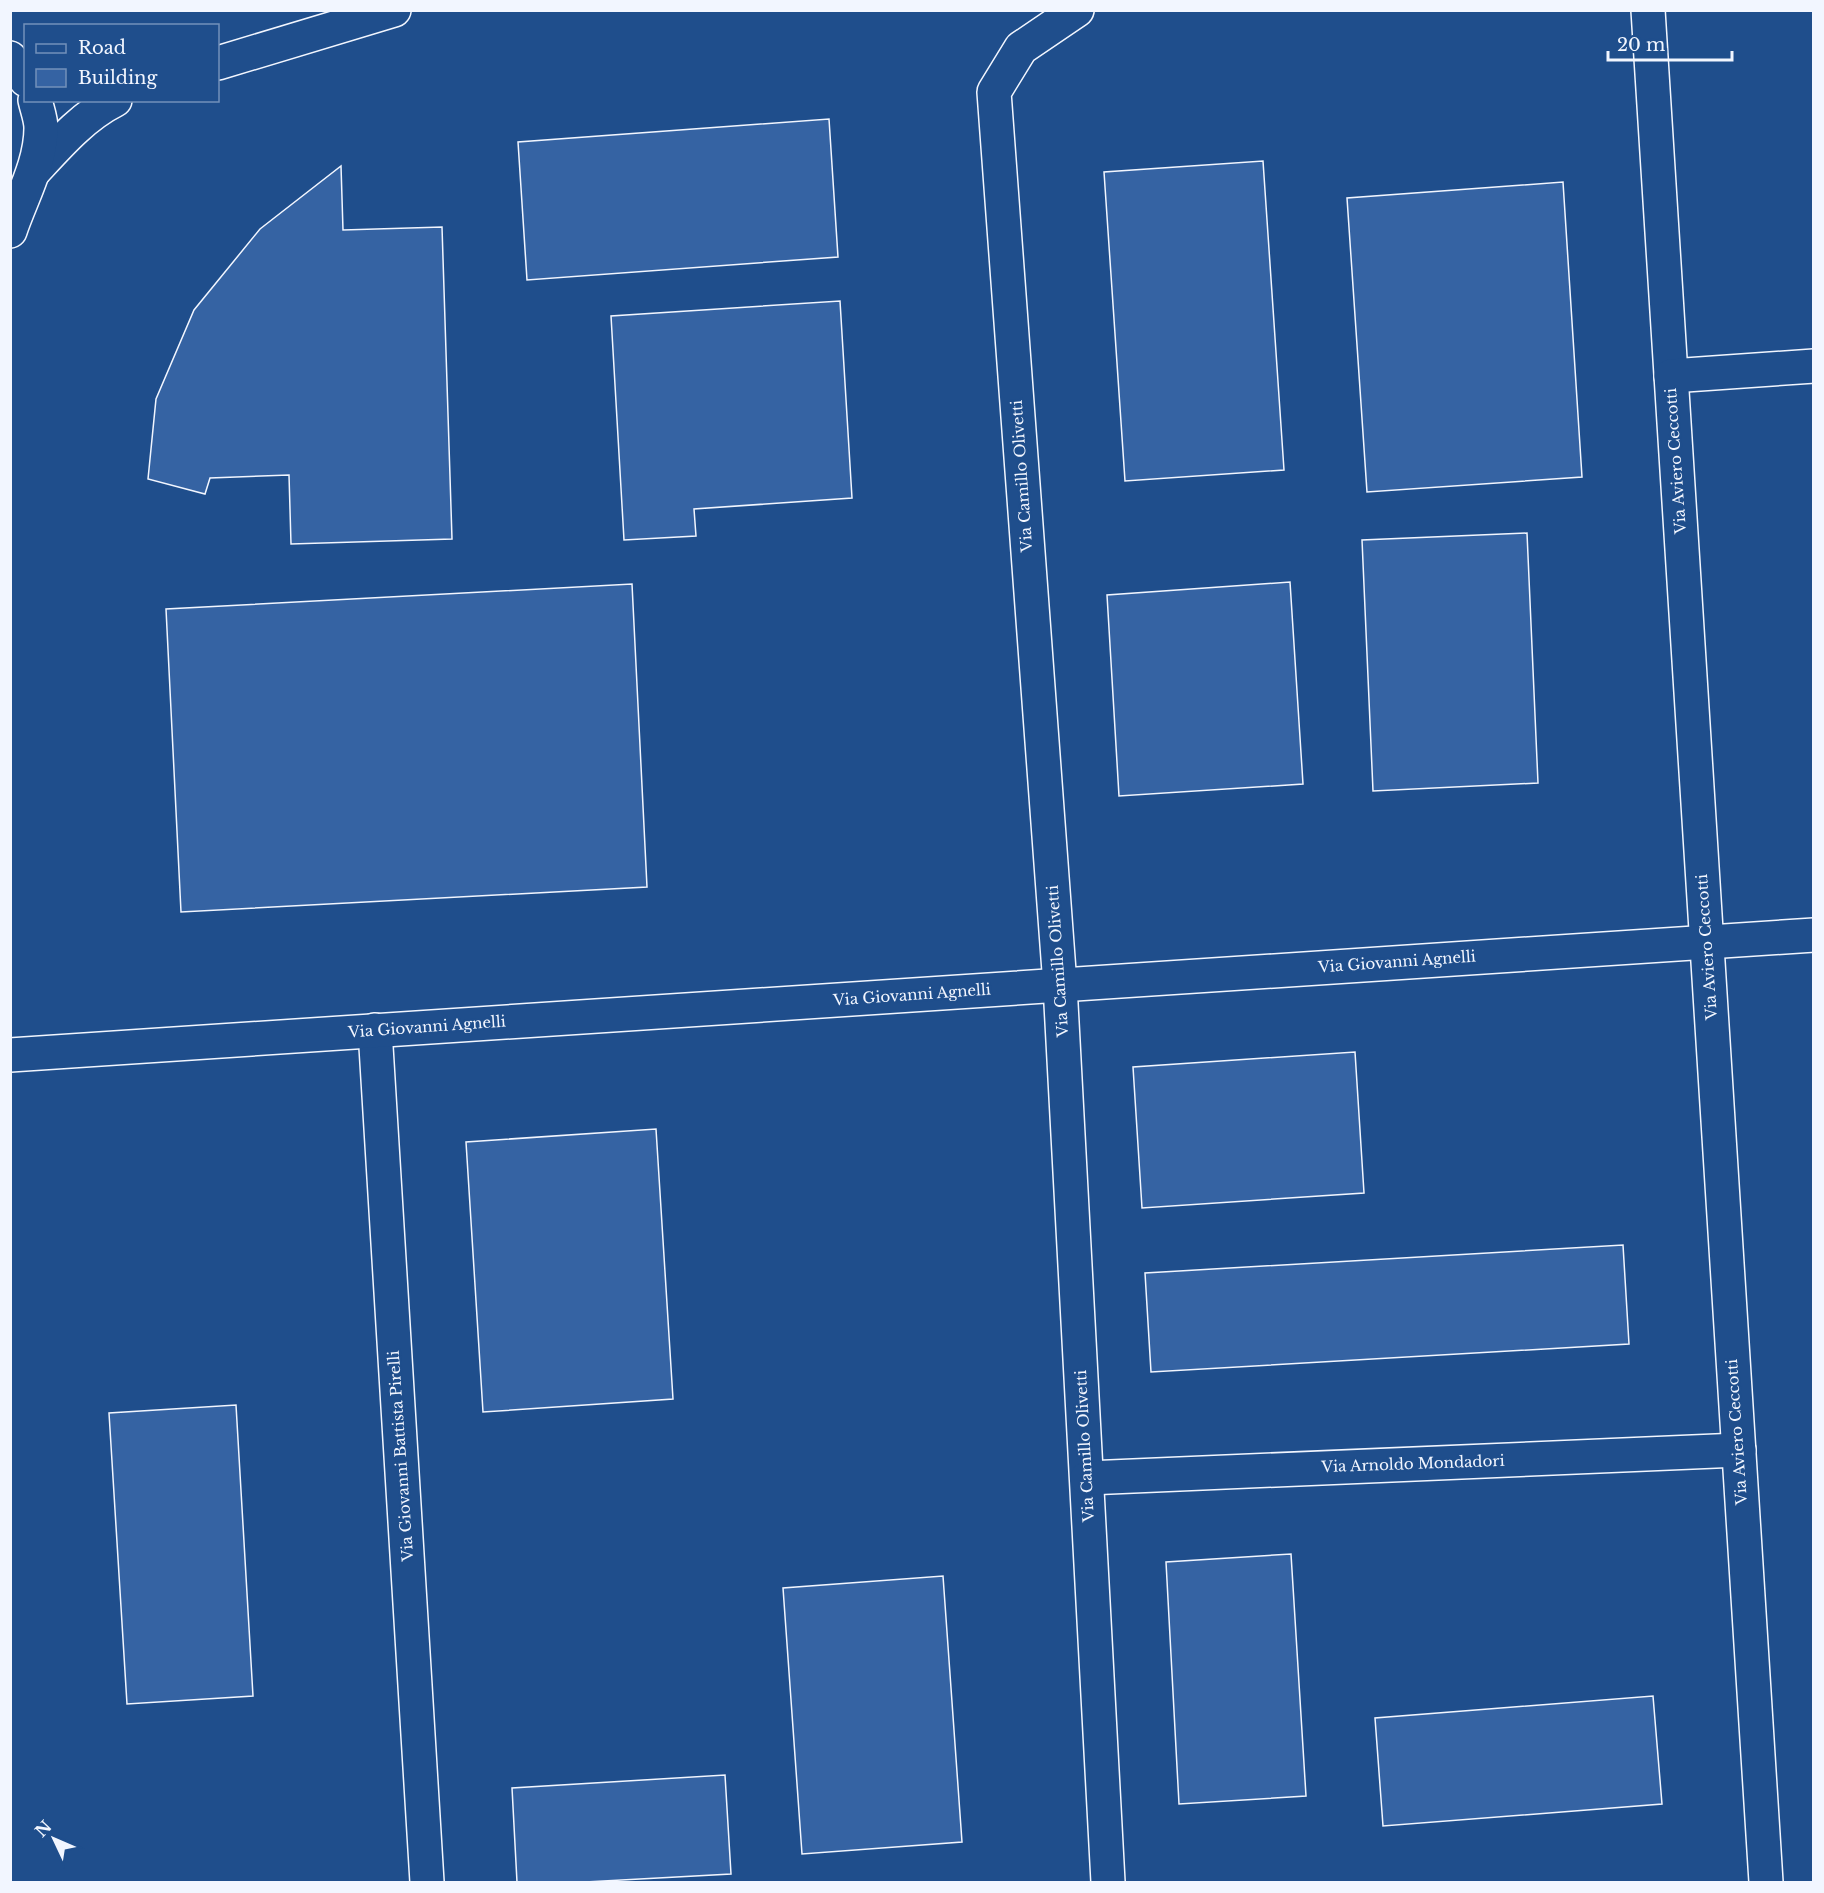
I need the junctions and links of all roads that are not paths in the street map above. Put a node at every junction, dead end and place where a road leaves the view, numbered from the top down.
1 (394, 10) edge
2 (1077, 10) edge
3 (1648, 10) edge
4 (10, 58) edge
5 (219, 63) edge
6 (24, 77) edge
7 (35, 102) edge
8 (111, 102) edge
9 (34, 171) junction
10 (10, 231) edge
11 (1814, 366) edge
12 (1671, 376) junction
13 (1814, 934) edge
14 (1706, 942) junction
15 (1060, 985) junction
16 (375, 1030) junction
17 (10, 1055) edge
18 (1738, 1450) junction
19 (1087, 1478) junction
20 (428, 1882) edge
21 (1108, 1882) edge
22 (1766, 1882) edge

1 - 5 street
2 - 15 street, Via Camillo Olivetti
3 - 12 street, Via Aviero Ceccotti
4 - 6 street
7 - 9 street
8 - 9 street
9 - 10 street
11 - 12 street
12 - 14 street, Via Aviero Ceccotti
13 - 14 street, Via Giovanni Agnelli
14 - 15 street, Via Giovanni Agnelli
14 - 18 street, Via Aviero Ceccotti
15 - 16 street, Via Giovanni Agnelli
15 - 19 street, Via Camillo Olivetti
16 - 17 street, Via Giovanni Agnelli
16 - 20 street, Via Giovanni Battista Pirelli
18 - 19 street, Via Arnoldo Mondadori
18 - 22 street, Via Aviero Ceccotti
19 - 21 street, Via Camillo Olivetti

